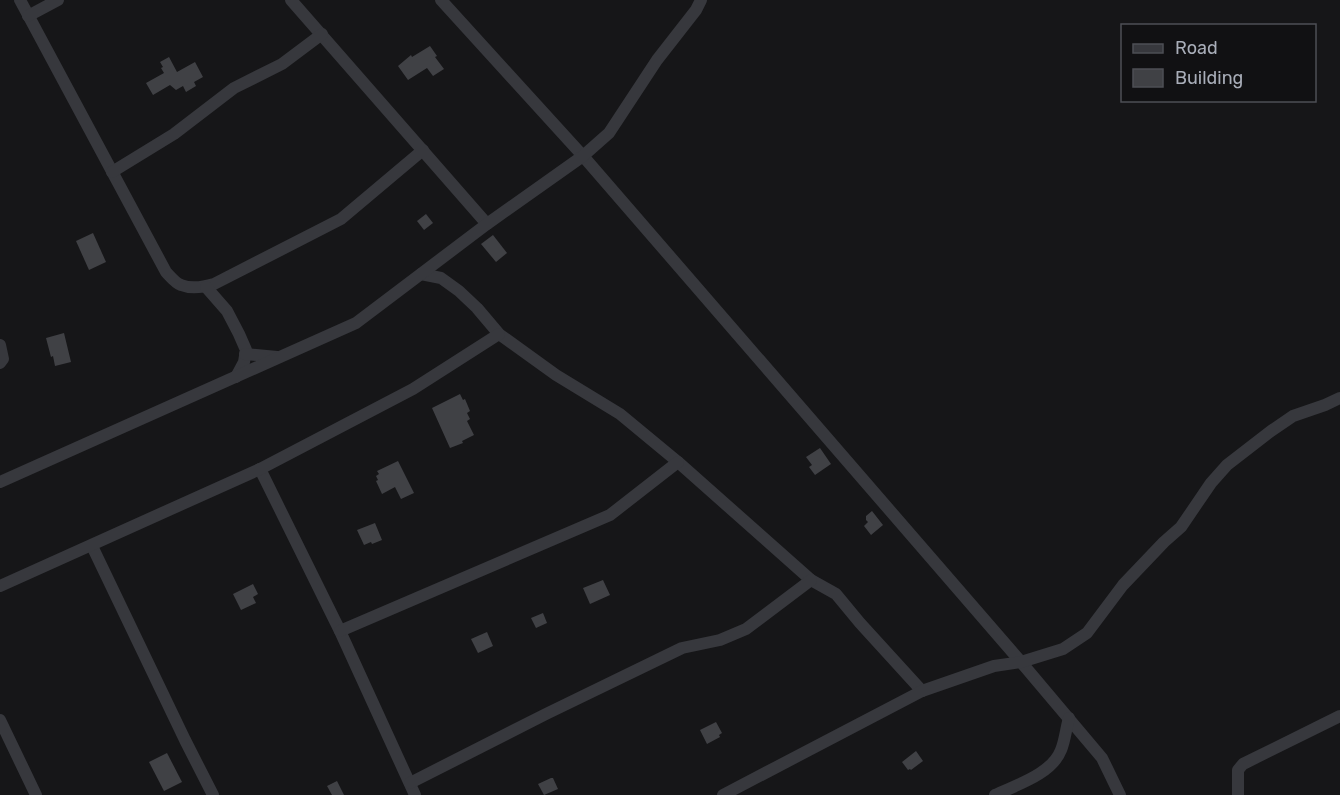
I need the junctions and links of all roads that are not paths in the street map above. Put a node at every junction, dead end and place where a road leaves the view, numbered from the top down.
1 (20, 0) edge
2 (58, 0) edge
3 (291, 0) edge
4 (441, 0) edge
5 (702, 0) edge
6 (28, 15) junction
7 (322, 34) junction
8 (423, 150) junction
9 (583, 156) junction
10 (112, 172) junction
11 (487, 224) junction
12 (421, 274) junction
13 (206, 287) junction
14 (499, 334) junction
15 (0, 345) edge
16 (245, 354) junction
17 (280, 357) junction
18 (0, 363) edge
19 (236, 376) junction
20 (1340, 398) edge
21 (678, 462) junction
22 (260, 469) junction
23 (0, 482) edge
24 (92, 546) junction
25 (811, 580) junction
26 (0, 586) edge
27 (340, 631) junction
28 (1021, 662) junction
29 (922, 691) junction
30 (1340, 716) edge
31 (1069, 718) junction
32 (0, 720) edge
33 (412, 789) edge
34 (36, 795) edge
35 (213, 795) edge
36 (723, 795) edge
37 (995, 795) edge
38 (1120, 795) edge
39 (1238, 795) edge

1 - 6 street
2 - 6 street
3 - 7 street
4 - 9 street
5 - 9 street
6 - 10 street
7 - 8 street
7 - 10 street
8 - 11 street
8 - 13 street
9 - 11 street
9 - 28 street
10 - 13 street
11 - 12 street
12 - 14 street
12 - 17 street
13 - 16 street
14 - 21 street
14 - 22 street
15 - 18 street
16 - 17 street
16 - 19 street
17 - 19 street
19 - 23 street
20 - 28 street
21 - 25 street
21 - 27 street
22 - 24 street
22 - 27 street
24 - 26 street
24 - 35 street
25 - 29 street
25 - 33 street
27 - 33 street
28 - 29 street
28 - 31 street
29 - 36 street
30 - 39 street
31 - 37 street
31 - 38 street
32 - 34 street

